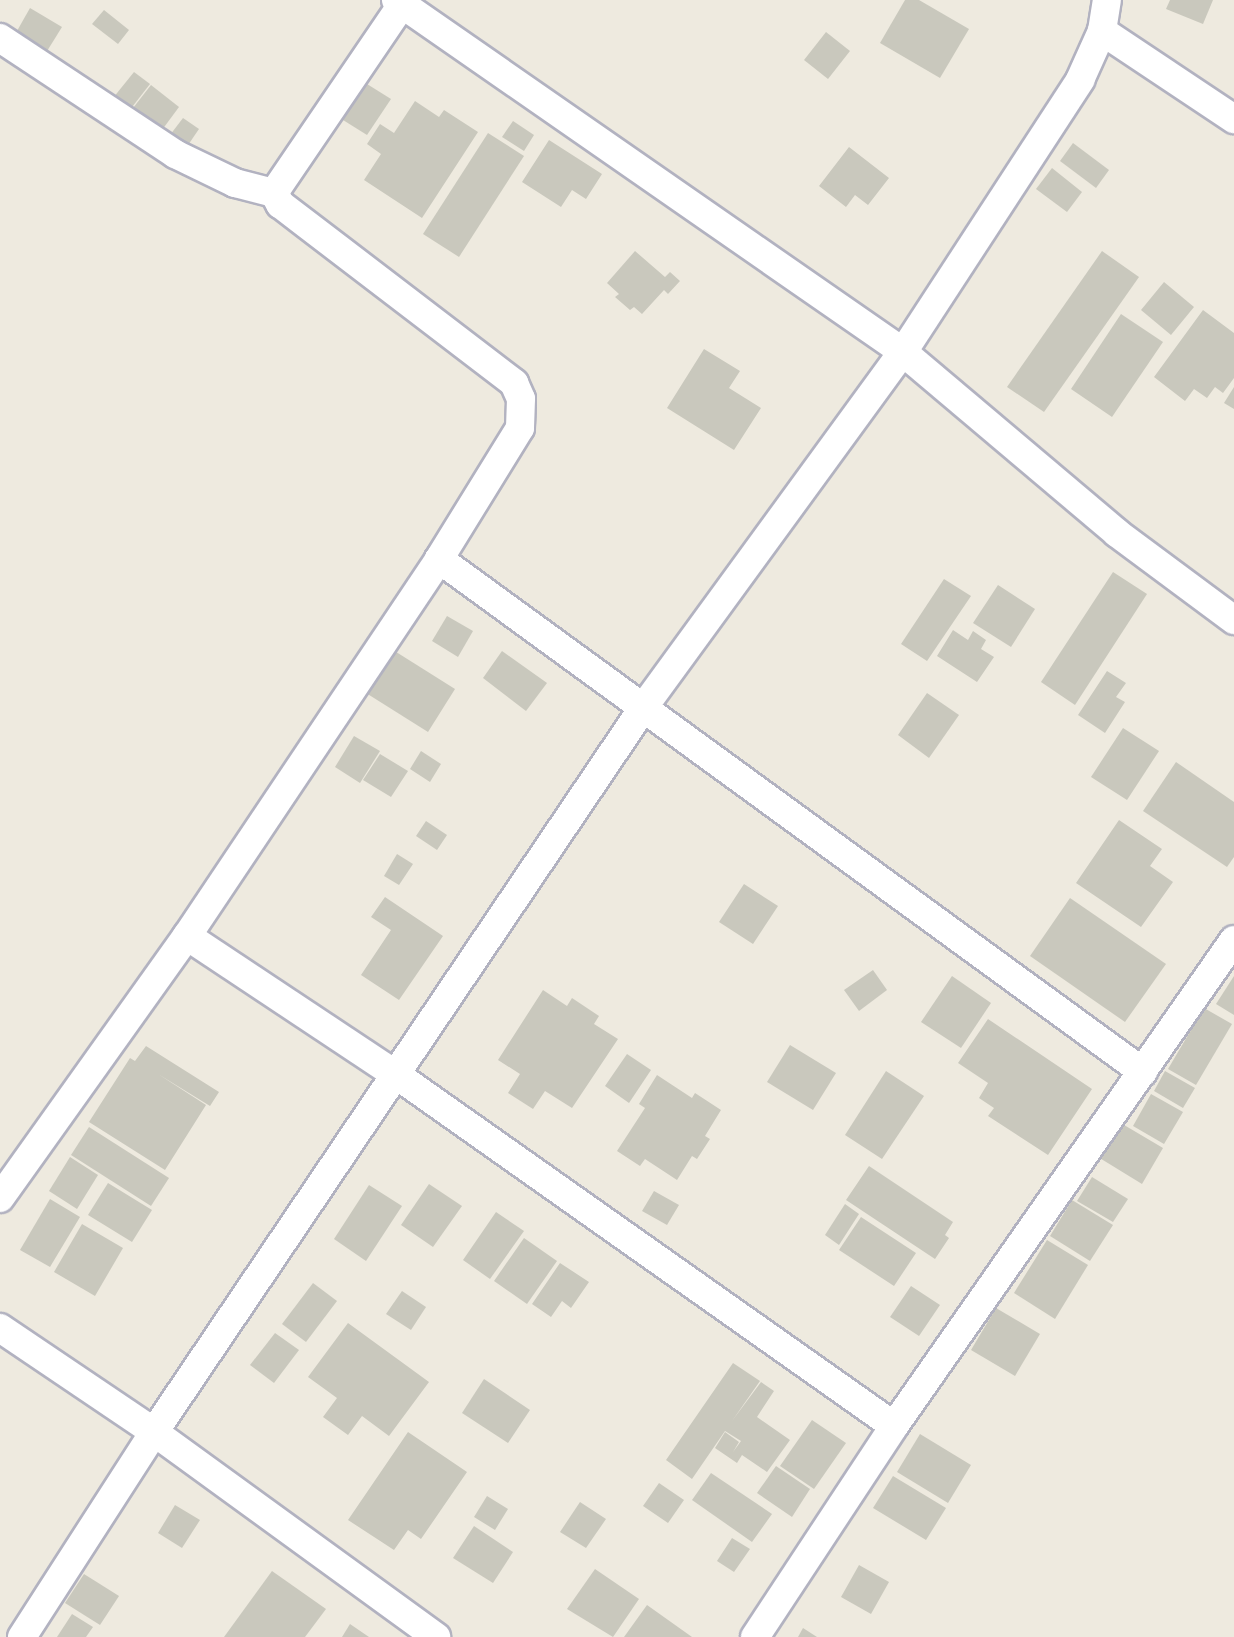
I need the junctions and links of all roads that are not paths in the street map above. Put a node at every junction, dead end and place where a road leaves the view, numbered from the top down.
1 (1107, 0) edge
2 (401, 1) edge
3 (1102, 31) junction
4 (0, 38) edge
5 (1234, 119) edge
6 (274, 193) junction
7 (903, 352) junction
8 (439, 559) junction
9 (1234, 620) edge
10 (643, 708) junction
11 (187, 936) junction
12 (1234, 940) edge
13 (1143, 1072) junction
14 (398, 1076) junction
15 (0, 1198) edge
16 (0, 1328) edge
17 (894, 1426) junction
18 (154, 1432) junction
19 (22, 1637) edge
20 (436, 1637) edge
21 (755, 1637) edge

1 - 3 street
2 - 6 street
2 - 7 street
3 - 5 street
3 - 7 street
4 - 6 street
6 - 8 street
7 - 9 street
7 - 10 street
8 - 10 street
8 - 11 street
10 - 13 street
10 - 14 street
11 - 14 street
11 - 15 street
12 - 13 street
13 - 17 street
14 - 17 street
14 - 18 street
16 - 18 street
17 - 21 street
18 - 19 street
18 - 20 street

